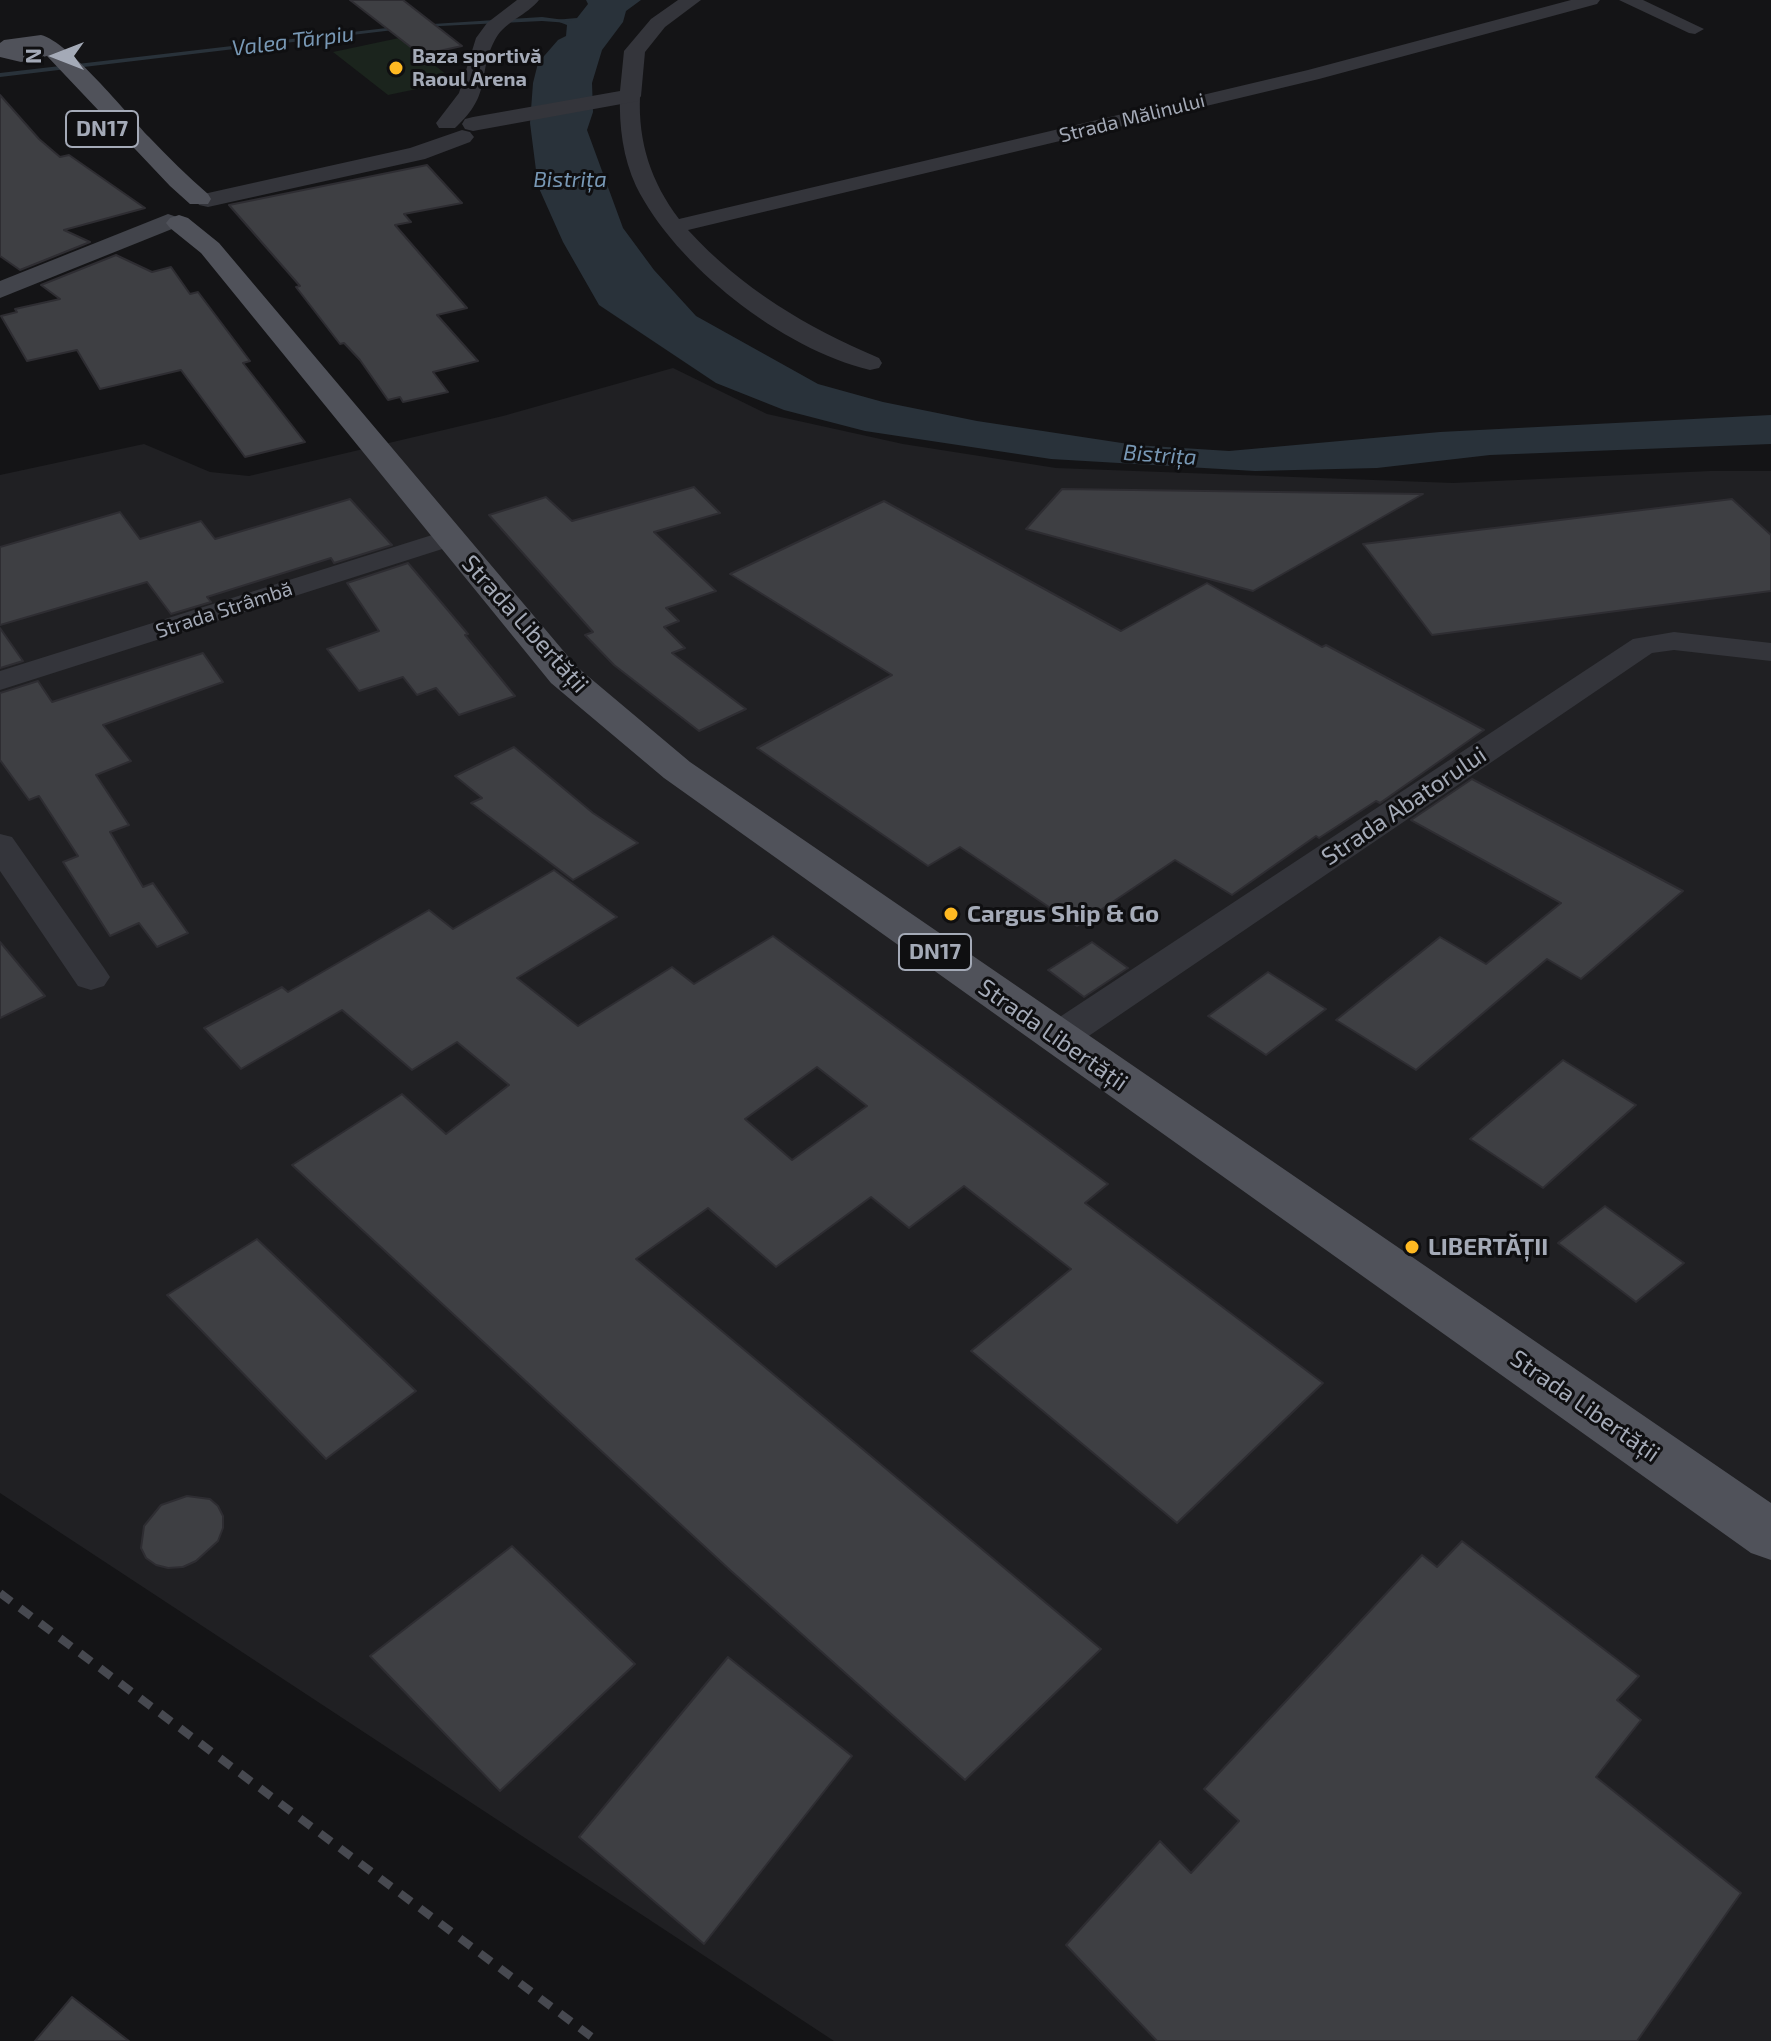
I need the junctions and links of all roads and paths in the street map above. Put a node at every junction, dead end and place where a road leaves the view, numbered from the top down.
1 (691, 0) edge
2 (1591, 0) edge
3 (1628, 0) edge
4 (526, 2) edge
5 (21, 25) dead end
6 (1695, 29) dead end
7 (32, 56) edge
8 (620, 98) junction
9 (470, 124) junction
10 (195, 213) junction
11 (672, 227) junction
12 (0, 290) edge
13 (870, 363) dead end
14 (448, 538) junction
15 (1771, 652) edge
16 (0, 681) edge
17 (0, 845) edge
18 (91, 977) dead end
19 (1057, 1038) junction
20 (1771, 1535) edge

1 - 8 street
2 - 11 street, Strada Mălinului
3 - 6 street
4 - 9 street
5 - 7 main road, DN17
7 - 10 main road, Strada Libertății / DN17
8 - 9 street
8 - 11 street
9 - 10 street
10 - 12 main road
10 - 14 main road, Strada Libertății / DN17
11 - 13 street
14 - 16 street, Strada Strâmbă
14 - 19 main road, Strada Libertății / DN17
15 - 19 street, Strada Abatorului
17 - 18 street
19 - 20 main road, Strada Libertății / DN17

